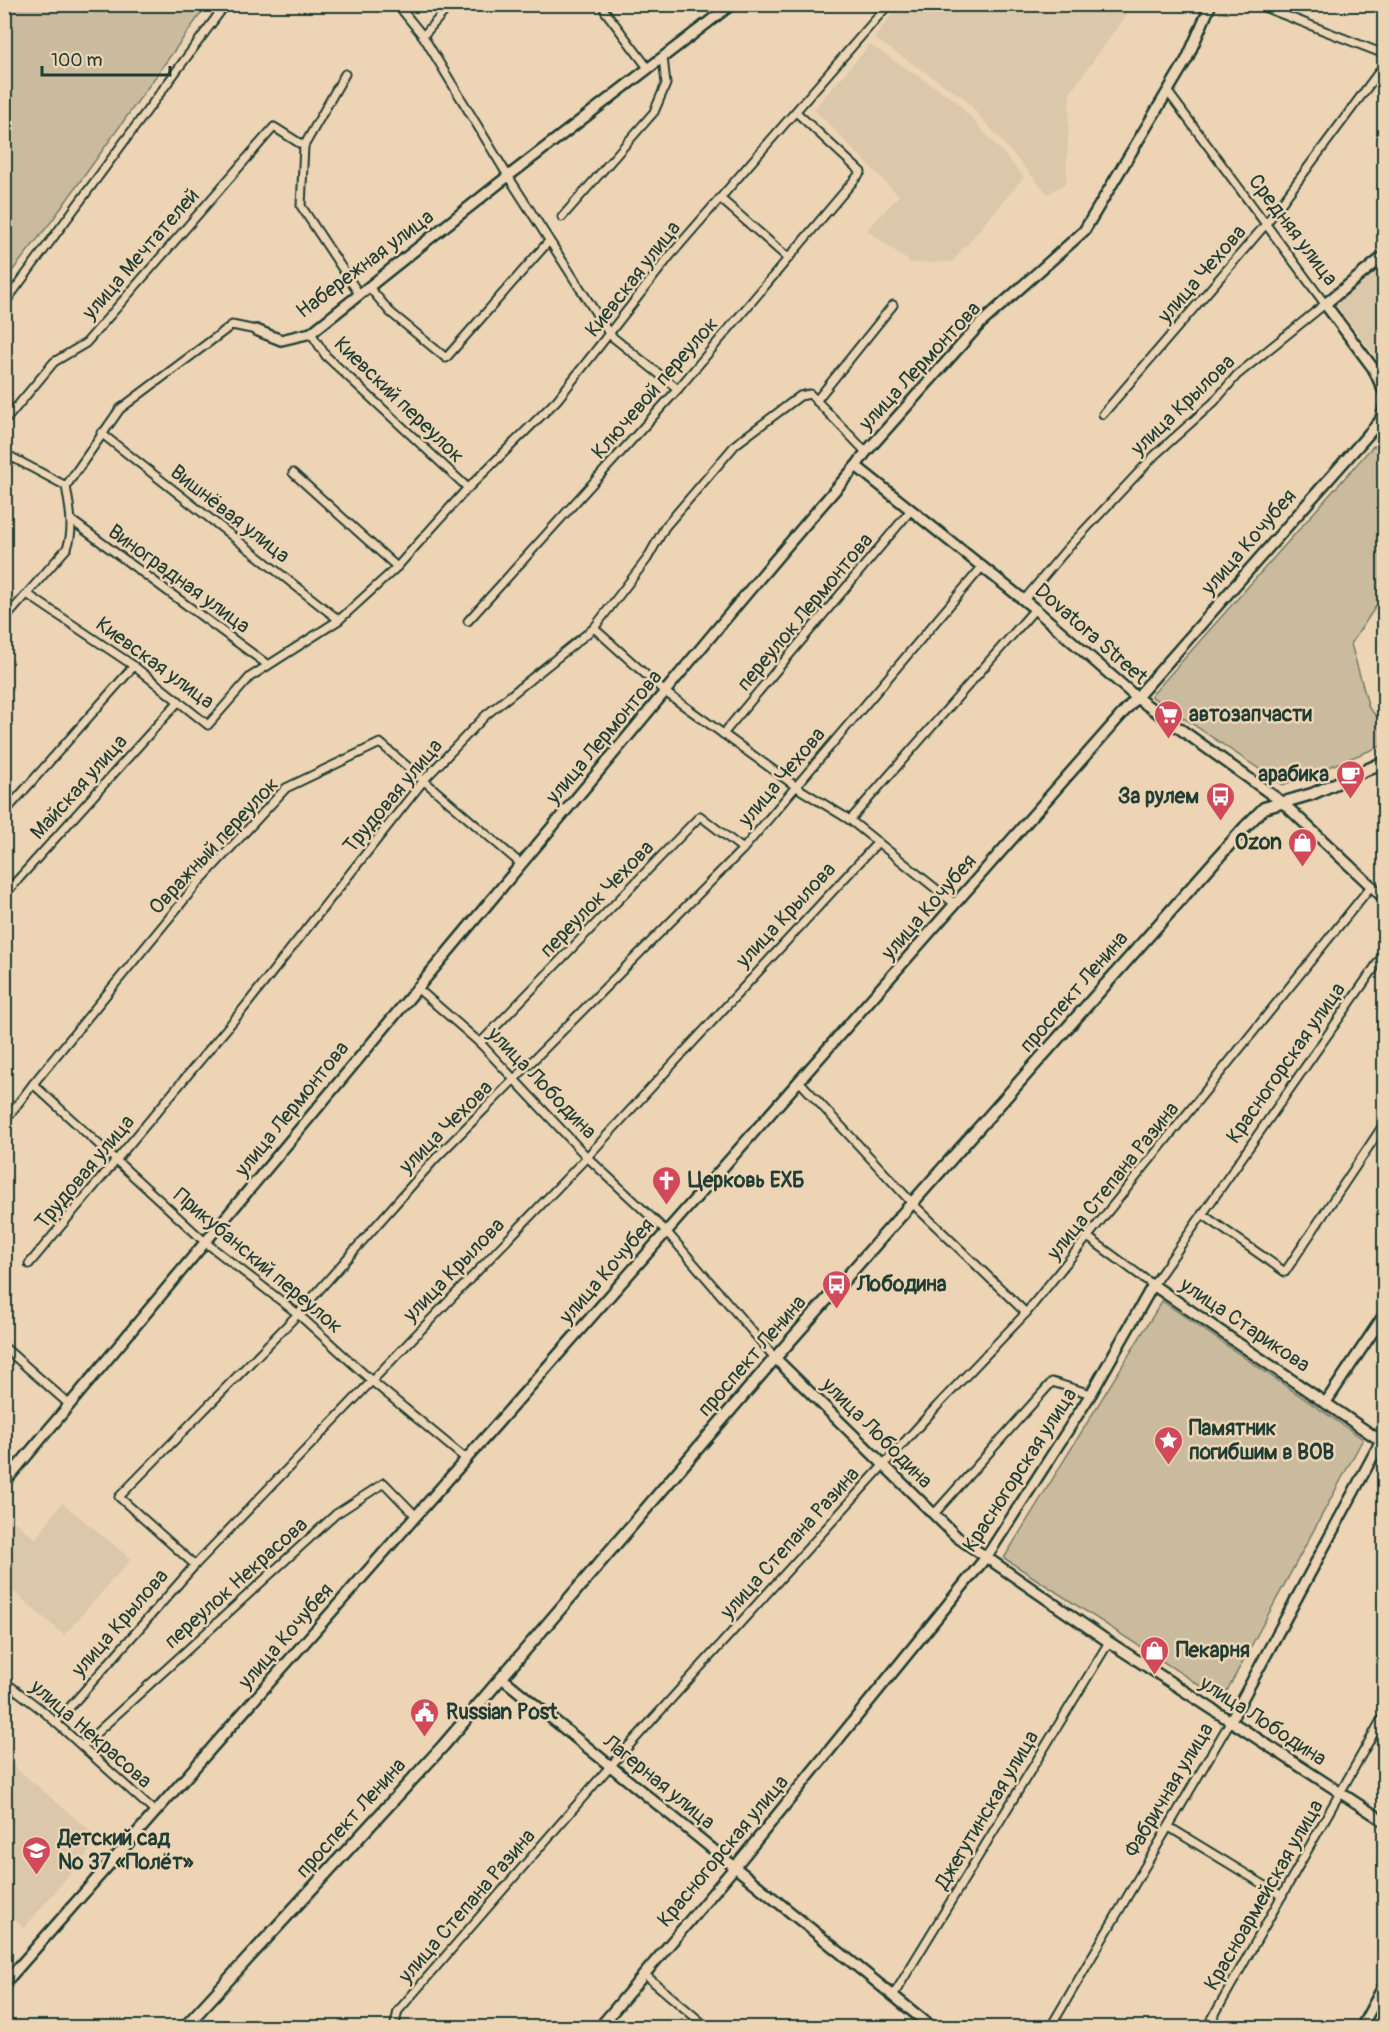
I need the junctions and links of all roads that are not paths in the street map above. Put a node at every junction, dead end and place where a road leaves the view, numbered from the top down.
1 (226, 4) edge
2 (397, 4) edge
3 (451, 4) edge
4 (732, 4) edge
5 (889, 4) edge
6 (1210, 4) edge
7 (1256, 4) edge
8 (605, 11) dead end
9 (423, 36) junction
10 (1384, 54) edge
11 (663, 57) junction
12 (1384, 65) edge
13 (648, 69) junction
14 (345, 74) dead end
15 (1168, 92) junction
16 (796, 112) junction
17 (304, 146) junction
18 (507, 177) junction
19 (721, 199) junction
20 (562, 217) dead end
21 (1266, 224) junction
22 (549, 241) junction
23 (1384, 255) edge
24 (788, 258) junction
25 (369, 287) junction
26 (360, 294) junction
27 (4, 304) edge
28 (1325, 304) junction
29 (893, 305) dead end
30 (256, 330) joint
31 (310, 333) junction
32 (610, 335) junction
33 (678, 389) junction
34 (1384, 392) edge
35 (816, 401) junction
36 (1384, 408) edge
37 (1103, 414) dead end
38 (4, 422) edge
39 (101, 433) junction
40 (866, 452) junction
41 (4, 453) edge
42 (856, 466) junction
43 (293, 473) dead end
44 (66, 486) junction
45 (468, 488) junction
46 (911, 510) junction
47 (71, 520) junction
48 (397, 567) junction
49 (982, 567) junction
50 (27, 594) junction
51 (1024, 600) junction
52 (1035, 609) junction
53 (4, 620) edge
54 (339, 620) junction
55 (468, 621) dead end
56 (594, 628) junction
57 (268, 665) junction
58 (134, 666) junction
59 (665, 692) junction
60 (1137, 698) junction
61 (178, 701) junction
62 (723, 734) junction
63 (1384, 762) edge
64 (424, 780) junction
65 (796, 787) junction
66 (1282, 802) junction
67 (4, 813) edge
68 (850, 820) junction
69 (878, 842) junction
70 (743, 849) junction
71 (521, 864) junction
72 (1372, 885) junction
73 (4, 895) edge
74 (1384, 898) edge
75 (955, 904) junction
76 (1384, 954) edge
77 (416, 987) junction
78 (480, 1043) junction
79 (516, 1080) junction
80 (799, 1081) junction
81 (33, 1084) junction
82 (4, 1122) edge
83 (1384, 1124) edge
84 (587, 1157) junction
85 (116, 1161) junction
86 (913, 1204) junction
87 (1203, 1214) junction
88 (666, 1231) junction
89 (1089, 1238) junction
90 (205, 1242) junction
91 (29, 1264) dead end
92 (1153, 1285) junction
93 (1026, 1313) junction
94 (298, 1314) junction
95 (1384, 1315) edge
96 (4, 1347) edge
97 (775, 1358) junction
98 (373, 1382) junction
99 (1091, 1394) junction
100 (1326, 1402) junction
101 (70, 1405) junction
102 (1381, 1441) joint
103 (466, 1459) junction
104 (884, 1465) junction
105 (4, 1483) edge
106 (934, 1514) junction
107 (416, 1516) junction
108 (987, 1556) junction
109 (195, 1565) junction
110 (1109, 1642) junction
111 (502, 1678) junction
112 (4, 1681) edge
113 (1384, 1714) edge
114 (1230, 1722) junction
115 (56, 1723) junction
116 (82, 1746) junction
117 (611, 1766) junction
118 (1342, 1793) junction
119 (155, 1812) junction
120 (1384, 1821) edge
121 (1168, 1827) junction
122 (734, 1868) junction
123 (1282, 1896) junction
124 (644, 1974) junction
125 (4, 1984) edge
126 (1384, 1985) edge
127 (893, 1996) junction
128 (184, 2028) edge
129 (394, 2028) edge
130 (599, 2028) edge
131 (708, 2028) edge
132 (933, 2028) edge
133 (1050, 2028) edge
134 (1207, 2028) edge
135 (1361, 2028) edge

1 - 27 street
2 - 9 street
3 - 9 street
4 - 11 street, Набережная улица
5 - 16 street, Киевская улица
6 - 15 street, улица Лермонтова
7 - 10 street
8 - 13 street
9 - 18 street
11 - 13 street, Набережная улица
11 - 20 street
12 - 21 street, улица Чехова
13 - 18 street, Набережная улица
14 - 17 street
15 - 21 street, Средняя улица
15 - 40 street, улица Лермонтова
16 - 19 street, Киевская улица
16 - 24 street, Ключевой переулок
17 - 26 street
17 - 38 street, улица Мечтателей
18 - 22 street
18 - 25 street, Набережная улица
19 - 24 street
19 - 32 street, Киевская улица
21 - 28 street, Средняя улица
21 - 37 street, улица Чехова
22 - 25 street
22 - 32 street
23 - 28 street, улица Крылова
24 - 33 street, Ключевой переулок
25 - 26 street, Набережная улица
26 - 31 street, Набережная улица
28 - 34 street, Средняя улица
28 - 51 street, улица Крылова
29 - 35 street
30 - 31 street, Набережная улица
30 - 39 street, Набережная улица
31 - 45 street, Киевский переулок
32 - 33 street
32 - 45 street, Киевская улица
33 - 55 street, Ключевой переулок
35 - 40 street
35 - 56 street, Трудовая улица
36 - 60 street, улица Кочубея
39 - 44 street, Набережная улица
39 - 54 street, Вишнёвая улица
40 - 42 street, улица Лермонтова
41 - 44 street
42 - 46 street, Dovatora Street
42 - 59 street, улица Лермонтова
43 - 48 street
44 - 47 street
45 - 48 street, Киевская улица
46 - 49 street, Dovatora Street
46 - 62 street, переулок Лермонтова
47 - 50 street
47 - 57 street, Виноградная улица
48 - 54 street, Киевская улица
49 - 51 street, Dovatora Street
49 - 65 street, улица Чехова
50 - 53 street
50 - 58 street, Киевская улица
51 - 52 street, Dovatora Street
52 - 60 street, Dovatora Street
52 - 68 street
54 - 57 street, Киевская улица
56 - 59 street
56 - 64 street, Трудовая улица
57 - 61 street, Киевская улица
58 - 61 street, Киевская улица
58 - 67 street
59 - 62 street
59 - 71 street, улица Лермонтова
60 - 66 street, Dovatora Street
60 - 75 street, улица Кочубея
61 - 73 street, Майская улица
62 - 65 street
63 - 66 main road, проспект Ленина
64 - 71 street, Овражный переулок
64 - 81 street, Овражный переулок
64 - 85 street, Трудовая улица
65 - 68 street
65 - 70 street, улица Чехова
66 - 72 street, Dovatora Street
66 - 86 main road, проспект Ленина
68 - 69 street
69 - 75 street
69 - 84 street, улица Крылова
70 - 78 street, переулок Чехова
70 - 79 street, улица Чехова
71 - 77 street, улица Лермонтова
72 - 74 street, Dovatora Street
72 - 89 street, улица Степана Разина
75 - 80 street, улица Кочубея
76 - 87 street, Красногорская улица
77 - 78 street, улица Лободина
77 - 90 street, улица Лермонтова
78 - 79 street, улица Лободина
79 - 84 street, улица Лободина
79 - 94 street, улица Чехова
80 - 86 street
80 - 88 street, улица Кочубея
81 - 82 street, Овражный переулок
81 - 85 street, Прикубанский переулок
83 - 87 street
84 - 88 street, улица Лободина
84 - 98 street, улица Крылова
85 - 90 street, Прикубанский переулок
85 - 91 street, Трудовая улица
86 - 93 street
86 - 97 main road, проспект Ленина
87 - 92 street, Красногорская улица
88 - 97 street, улица Лободина
88 - 103 street, улица Кочубея
89 - 92 street, улица Старикова
89 - 93 street, улица Степана Разина
90 - 94 street, Прикубанский переулок
90 - 101 street, улица Лермонтова
92 - 99 street, Красногорская улица
92 - 100 street, улица Старикова
93 - 104 street, улица Степана Разина
94 - 98 street, Прикубанский переулок
94 - 109 street, улица Чехова
95 - 100 street
96 - 101 street
97 - 104 street, улица Лободина
97 - 111 main road, проспект Ленина
98 - 103 street, Прикубанский переулок
98 - 109 street, улица Крылова
99 - 106 street
99 - 108 street, Красногорская улица
100 - 102 street, улица Старикова
101 - 105 street, улица Лермонтова
102 - 114 street, Фабричная улица
103 - 107 street, улица Кочубея
104 - 106 street, улица Лободина
104 - 117 street, улица Степана Разина
106 - 108 street, улица Лободина
107 - 116 street, переулок Некрасова
107 - 119 street, улица Кочубея
108 - 110 street, улица Лободина
108 - 122 street, Красногорская улица
109 - 115 street, улица Крылова
110 - 114 street, улица Лободина
110 - 127 street, Джегутинская улица
111 - 117 street, Лагерная улица
111 - 128 main road, проспект Ленина
112 - 115 street, улица Некрасова
113 - 118 street, Красноармейская улица
114 - 118 street, улица Лободина
114 - 121 street, Фабричная улица
115 - 116 street, улица Некрасова
116 - 119 street, улица Некрасова
117 - 122 street, Лагерная улица
117 - 129 street, улица Степана Разина
118 - 120 street, улица Лободина
118 - 123 street, Красноармейская улица
119 - 125 street, улица Кочубея
121 - 123 street
121 - 133 street, Фабричная улица
122 - 124 street, Красногорская улица
122 - 127 street, Лагерная улица
123 - 134 street, Красноармейская улица
124 - 130 street, Красногорская улица
124 - 131 street
126 - 135 street
127 - 132 street, Лагерная улица

